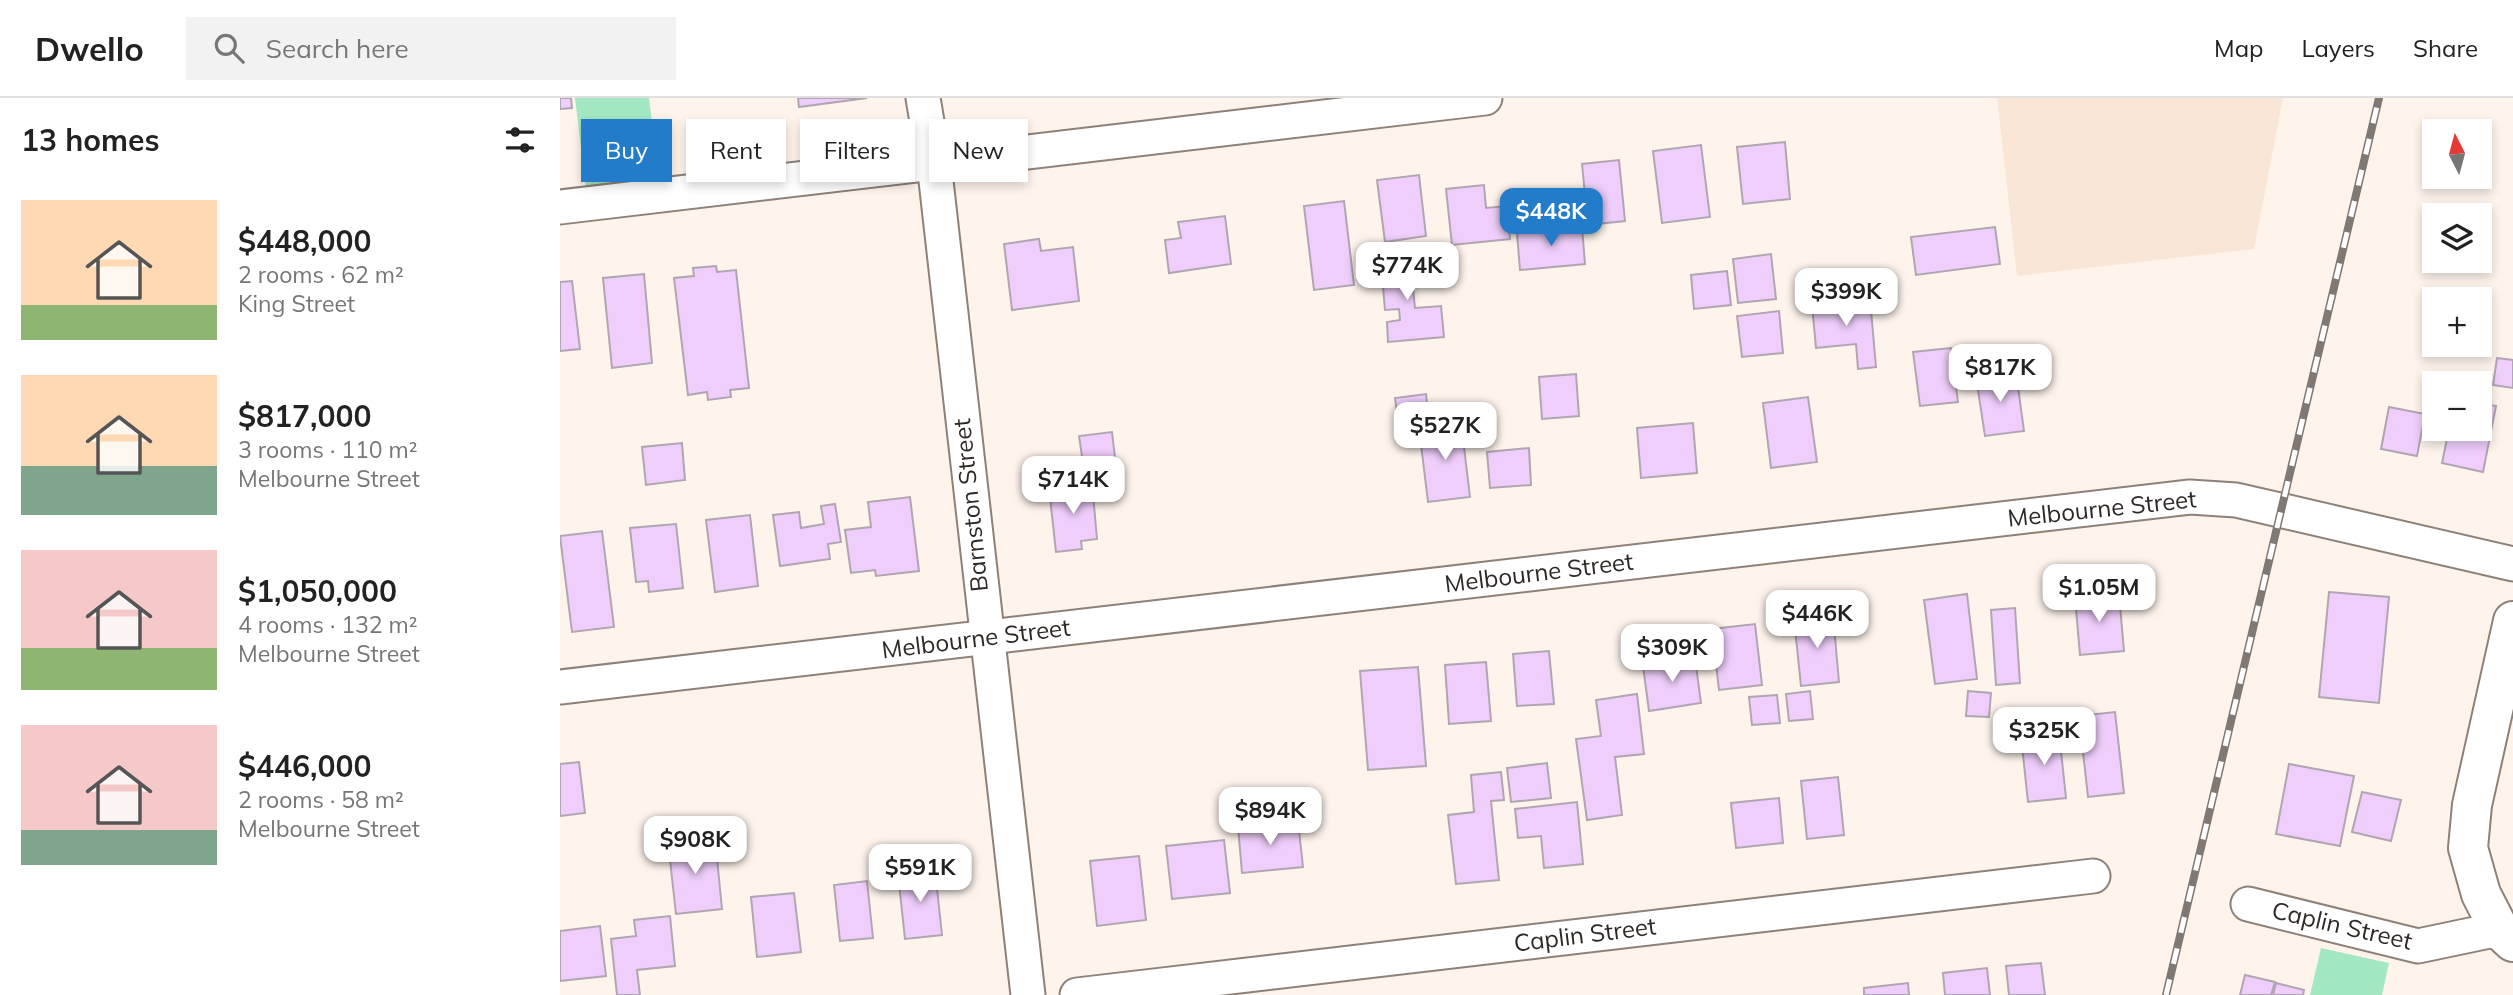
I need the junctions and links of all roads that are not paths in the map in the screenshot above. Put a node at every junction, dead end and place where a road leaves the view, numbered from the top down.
1 (923, 98) edge
2 (1485, 98) edge
3 (929, 133) edge
4 (1028, 152) edge
5 (929, 164) edge
6 (936, 182) edge
7 (560, 207) edge
8 (2513, 564) edge
9 (2513, 621) edge
10 (986, 638) junction
11 (560, 687) edge
12 (2092, 876) dead end
13 (2248, 904) dead end
14 (2506, 936) edge
15 (1028, 995) edge
16 (1077, 995) edge

1 - 3 street, Barnston Street
2 - 4 street
5 - 7 street
6 - 10 street, Barnston Street
8 - 10 street, Melbourne Street
9 - 14 street
10 - 11 street, Melbourne Street
10 - 15 street, Barnston Street
12 - 16 street, Caplin Street
13 - 14 street, Caplin Street

